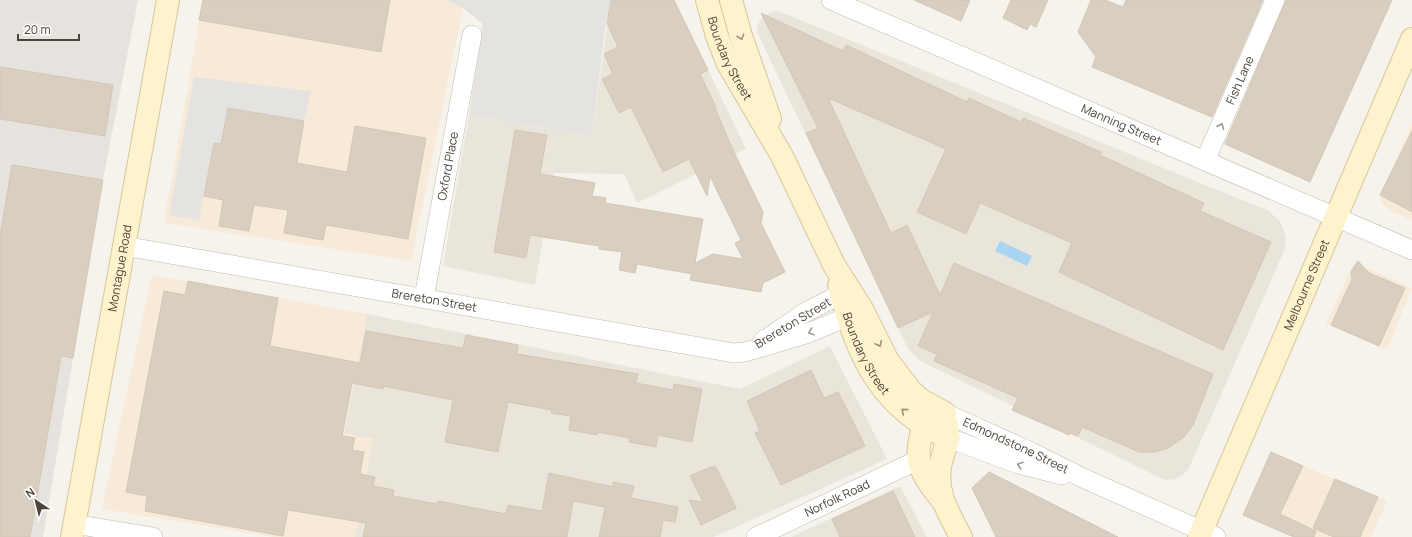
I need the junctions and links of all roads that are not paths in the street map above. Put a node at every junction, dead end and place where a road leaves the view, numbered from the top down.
1 (168, 0) edge
2 (708, 0) edge
3 (731, 0) edge
4 (831, 0) edge
5 (1275, 0) edge
6 (472, 35) dead end
7 (1412, 39) edge
8 (782, 156) junction
9 (1205, 161) junction
10 (1335, 218) junction
11 (124, 246) junction
12 (1412, 250) edge
13 (834, 265) junction
14 (841, 294) junction
15 (424, 298) junction
16 (847, 317) junction
17 (745, 352) junction
18 (945, 414) junction
19 (924, 426) junction
20 (949, 438) junction
21 (918, 460) junction
22 (1085, 479) junction
23 (943, 500) junction
24 (73, 531) edge
25 (1202, 535) edge
26 (153, 537) edge
27 (756, 537) edge
28 (961, 537) edge

1 - 11 street, Montague Road
2 - 8 street, Boundary Street
3 -> 8 street, Boundary Street
4 - 9 street, Manning Street
9 -> 5 street, Fish Lane
6 - 15 street, Oxford Place
7 - 10 street, Melbourne Street
8 - 13 street, Boundary Street
9 - 10 street, Manning Street
10 - 12 street, Manning Street
10 - 25 street, Melbourne Street
11 - 15 street, Brereton Street
11 - 24 street, Montague Road
13 - 14 street, Boundary Street
13 -> 18 street, Boundary Street
14 - 16 street, Boundary Street
14 - 17 street, Brereton Street
15 - 17 street, Brereton Street
16 -> 17 street, Brereton Street
19 -> 16 street, Boundary Street
18 - 19 street
18 - 20 street
18 - 22 street, Edmondstone Street
19 - 20 street, Boundary Street
19 - 21 street
22 -> 20 street, Edmondstone Street
20 - 23 street
21 - 23 street
21 - 27 street, Norfolk Road
22 - 25 street, Edmondstone Street
23 - 28 street
24 - 26 street

